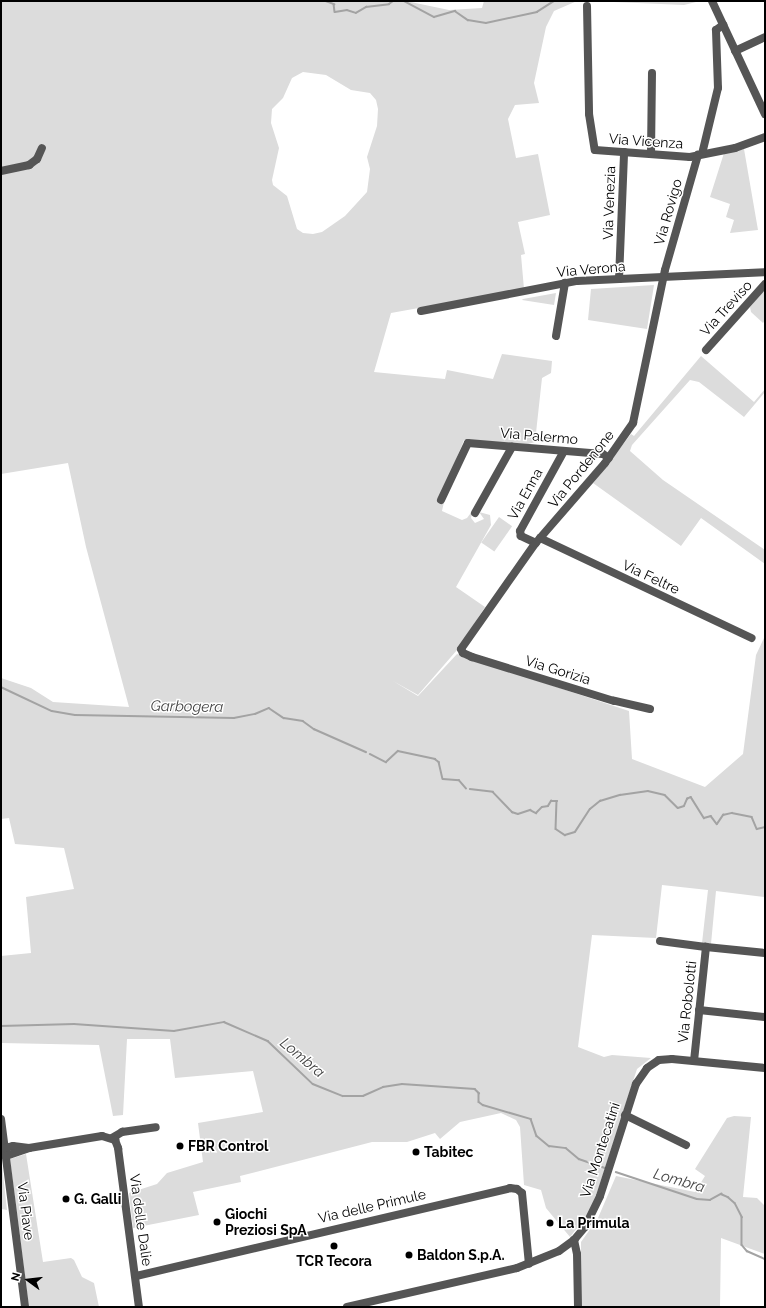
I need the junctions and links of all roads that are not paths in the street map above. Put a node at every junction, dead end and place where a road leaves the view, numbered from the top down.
1 (712, 1) edge
2 (587, 6) dead end
3 (723, 25) junction
4 (765, 37) edge
5 (735, 50) junction
6 (652, 73) dead end
7 (765, 114) edge
8 (765, 137) edge
9 (42, 148) dead end
10 (624, 152) junction
11 (651, 154) junction
12 (700, 155) junction
13 (1, 171) edge
14 (765, 272) edge
15 (664, 277) junction
16 (619, 279) junction
17 (565, 284) junction
18 (765, 284) edge
19 (421, 311) dead end
20 (556, 336) dead end
21 (706, 350) dead end
22 (512, 447) junction
23 (564, 451) junction
24 (609, 458) junction
25 (441, 500) dead end
26 (475, 513) dead end
27 (538, 541) junction
28 (752, 638) dead end
29 (462, 651) joint
30 (650, 709) dead end
31 (660, 941) dead end
32 (706, 947) junction
33 (765, 953) edge
34 (699, 1010) junction
35 (765, 1017) edge
36 (694, 1061) junction
37 (765, 1068) edge
38 (625, 1115) junction
39 (1, 1119) edge
40 (156, 1127) dead end
41 (112, 1138) junction
42 (686, 1145) dead end
43 (5, 1152) junction
44 (574, 1240) junction
45 (529, 1264) junction
46 (136, 1276) junction
47 (25, 1307) edge
48 (139, 1307) edge
49 (347, 1307) edge
50 (578, 1307) edge

1 - 3 street
2 - 10 street, Via Vicenza
3 - 5 street
3 - 12 street, Via Rovigo
4 - 5 street
5 - 7 street
6 - 11 street
8 - 12 street, Via Vicenza
9 - 13 street
10 - 11 street, Via Vicenza
10 - 16 street, Via Venezia
11 - 12 street, Via Vicenza
12 - 15 street, Via Rovigo
14 - 15 street, Via Verona
15 - 16 street, Via Verona
15 - 24 street, Via Pordenone
16 - 17 street, Via Verona
17 - 19 street, Via Verona
17 - 20 street
18 - 21 street, Via Treviso
22 - 23 street, Via Palermo
22 - 25 street, Via Palermo
22 - 26 street
23 - 24 street, Via Palermo
23 - 27 street, Via Enna
24 - 27 street, Via Pordenone
27 - 28 street, Via Feltre
27 - 29 street, Via Pordenone
29 - 30 street, Via Gorizia
31 - 32 street, Via Robolotti
32 - 33 street, Via Robolotti
32 - 34 street, Via Robolotti
34 - 35 street
34 - 36 street, Via Robolotti
36 - 37 street
36 - 38 street, Via Montecatini
38 - 42 street
38 - 44 street, Via Montecatini
39 - 43 street, Via Piave
40 - 41 street
41 - 43 street
41 - 46 street, Via delle Dalie
43 - 47 street, Via Piave
44 - 45 street, Via Montecatini
44 - 50 street
45 - 46 street, Via delle Primule
45 - 49 street, Via Montecatini
46 - 48 street, Via delle Dalie

